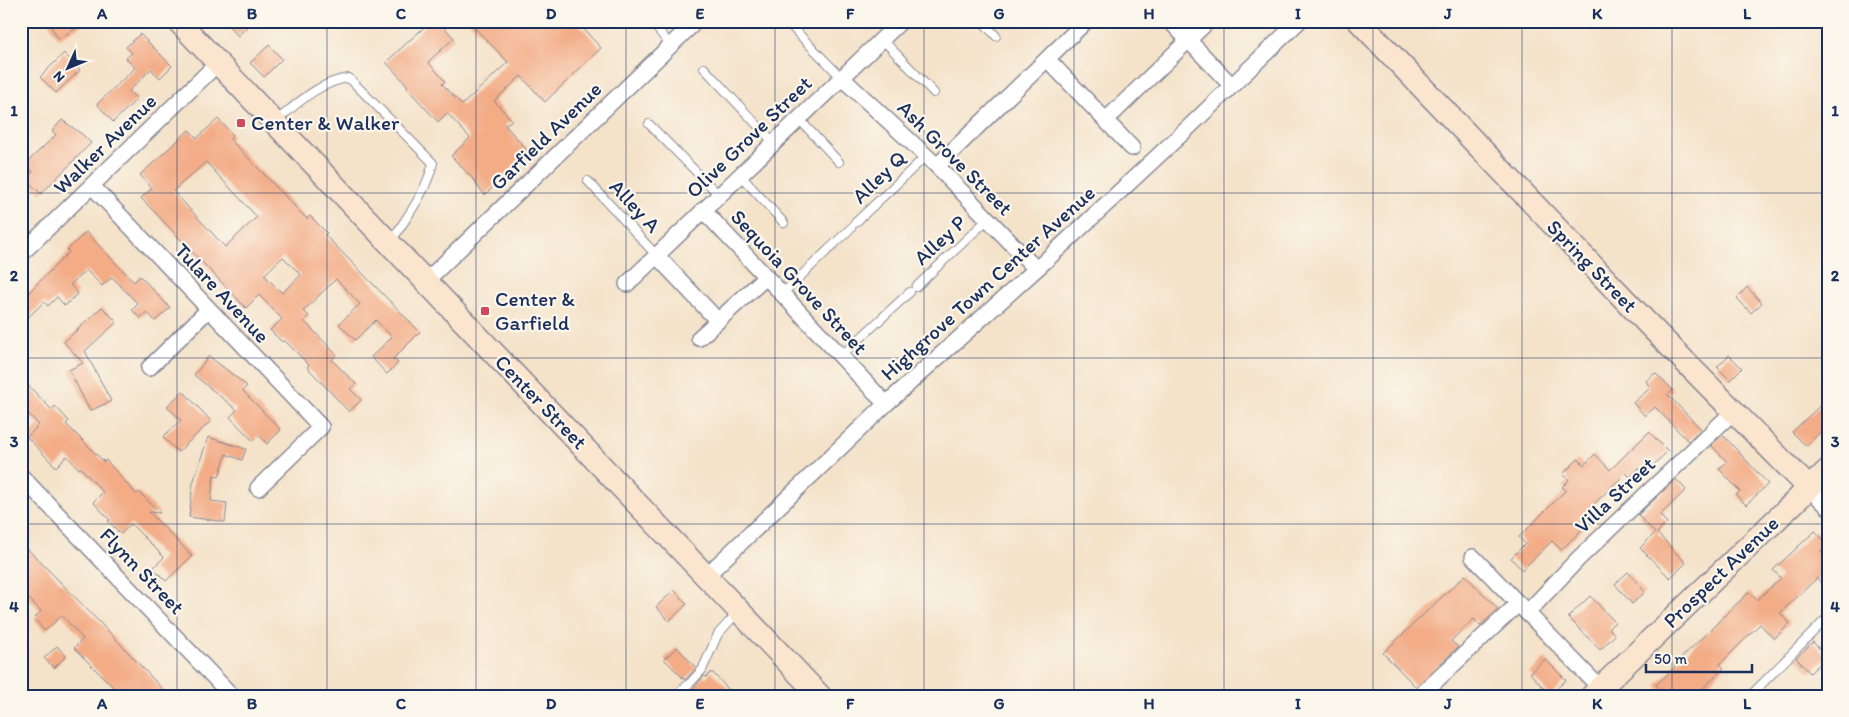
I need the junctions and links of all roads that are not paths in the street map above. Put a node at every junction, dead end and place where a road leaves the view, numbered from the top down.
1 (178, 21) edge
2 (650, 21) edge
3 (696, 21) edge
4 (786, 21) edge
5 (982, 21) edge
6 (1086, 21) edge
7 (1170, 21) edge
8 (1208, 21) edge
9 (1299, 21) edge
10 (1359, 21) edge
11 (895, 23) edge
12 (996, 36) dead end
13 (882, 39) junction
14 (1188, 40) junction
15 (671, 46) junction
16 (1048, 60) junction
17 (218, 63) junction
18 (704, 68) dead end
19 (842, 78) junction
20 (1232, 86) junction
21 (934, 93) dead end
22 (799, 119) junction
23 (1106, 120) junction
24 (274, 122) junction
25 (649, 124) dead end
26 (774, 143) junction
27 (1132, 148) dead end
28 (926, 156) junction
29 (839, 162) dead end
30 (937, 166) junction
31 (740, 175) junction
32 (588, 181) dead end
33 (92, 186) junction
34 (718, 195) junction
35 (703, 210) junction
36 (988, 219) junction
37 (784, 223) dead end
38 (390, 243) junction
39 (21, 254) edge
40 (657, 256) junction
41 (1036, 269) junction
42 (766, 277) junction
43 (426, 280) junction
44 (627, 284) dead end
45 (782, 294) junction
46 (208, 310) junction
47 (718, 321) junction
48 (700, 338) dead end
49 (841, 356) junction
50 (149, 368) dead end
51 (886, 404) junction
52 (1734, 411) junction
53 (1828, 470) edge
54 (21, 476) edge
55 (258, 488) dead end
56 (1809, 488) junction
57 (1828, 507) edge
58 (1473, 557) dead end
59 (706, 576) junction
60 (1522, 608) junction
61 (739, 610) junction
62 (1828, 617) edge
63 (1424, 692) dead end
64 (1600, 693) edge
65 (815, 694) edge
66 (232, 696) edge
67 (675, 696) edge
68 (1750, 696) edge

1 - 17 street, Center Street
2 - 15 lane
3 - 15 street, Garfield Avenue
4 - 19 lane
5 - 12 lane
6 - 16 street
7 - 14 street
8 - 14 street
9 - 20 street, Highgrove Town Center Avenue
10 - 52 street, Spring Street
11 - 13 street, Olive Grove Street
13 - 19 street, Olive Grove Street
13 - 21 lane
14 - 20 street
14 - 23 street
15 - 43 street, Garfield Avenue
16 - 23 street
16 - 30 street
17 - 24 street, Center Street
17 - 33 street, Walker Avenue
18 - 26 lane
19 - 22 street, Olive Grove Street
19 - 28 street, Ash Grove Street
20 - 41 street, Highgrove Town Center Avenue
22 - 26 street, Olive Grove Street
22 - 29 lane
23 - 27 street
24 - 38 street, Center Street
24 - 38 lane
25 - 34 lane
26 - 31 street, Olive Grove Street
28 - 30 street, Ash Grove Street
28 - 45 lane, Alley Q
30 - 36 street, Ash Grove Street
31 - 34 street, Olive Grove Street
31 - 37 lane
32 - 40 lane, Alley A
33 - 39 street, Walker Avenue
33 - 46 street, Tulare Avenue
34 - 35 street, Olive Grove Street
35 - 40 street, Olive Grove Street
35 - 42 street, Sequoia Grove Street
36 - 41 street, Ash Grove Street
36 - 49 lane, Alley P
38 - 43 street, Center Street
40 - 44 street, Olive Grove Street
40 - 47 street
41 - 51 street, Highgrove Town Center Avenue
42 - 45 street, Sequoia Grove Street
42 - 47 street
43 - 59 street, Center Street
45 - 49 street, Sequoia Grove Street
46 - 50 street
46 - 55 street, Tulare Avenue
47 - 48 street
49 - 51 street, Sequoia Grove Street
51 - 59 street, Highgrove Town Center Avenue
52 - 56 street, Spring Street
52 - 60 street, Villa Street
53 - 56 street, Prospect Avenue
54 - 66 street, Flynn Street
56 - 57 street, Spring Street
56 - 64 street, Prospect Avenue
58 - 60 street
59 - 61 street, Center Street
60 - 63 street, Villa Street
60 - 64 street
61 - 65 street, Center Street
61 - 67 lane
62 - 68 lane

